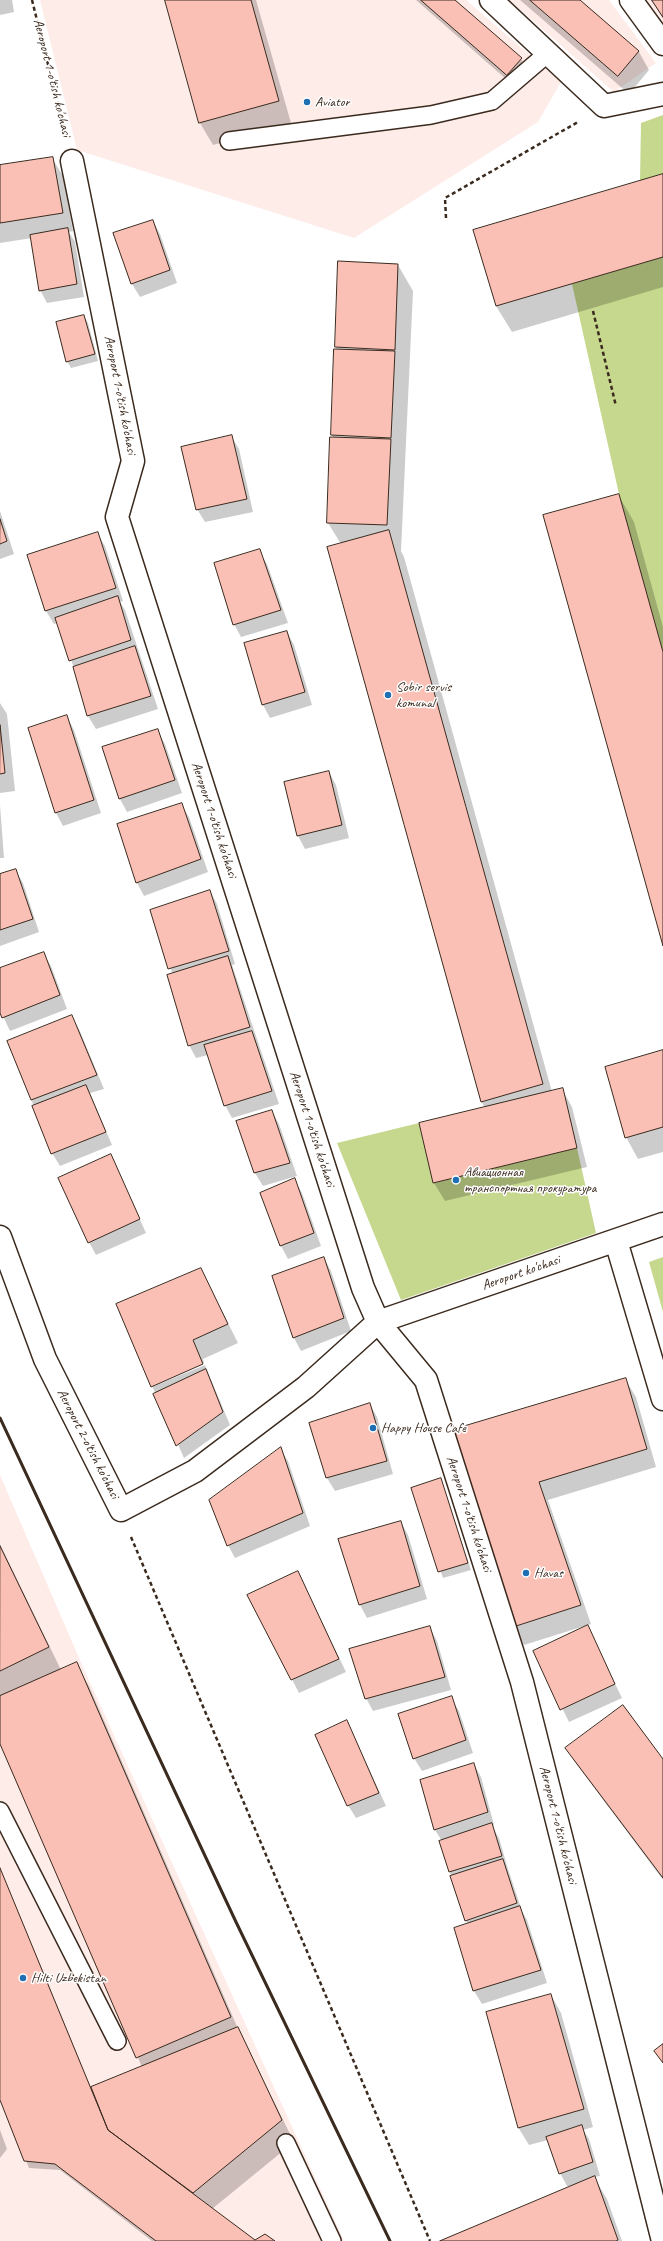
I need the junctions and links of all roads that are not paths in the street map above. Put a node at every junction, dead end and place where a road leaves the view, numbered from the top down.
1 (491, 0) edge
2 (631, 0) edge
3 (663, 44) edge
4 (548, 53) junction
5 (663, 94) edge
6 (229, 141) dead end
7 (72, 161) road end
8 (663, 1224) edge
9 (0, 1237) edge
10 (616, 1241) junction
11 (378, 1322) junction
12 (663, 1399) edge
13 (0, 1811) edge
14 (117, 2041) dead end
15 (286, 2143) dead end
16 (332, 2241) edge
17 (663, 2241) edge

1 - 4 street
2 - 3 street
4 - 5 street
4 - 6 lane
7 - 11 street, Aeroport 1-o'tish ko'chasi
8 - 10 street, Aeroport ko'chasi
9 - 11 street, Aeroport 2-o'tish ko'chasi
10 - 11 street, Aeroport ko'chasi
10 - 12 street
11 - 17 street, Aeroport 1-o'tish ko'chasi
13 - 14 lane
15 - 16 lane

